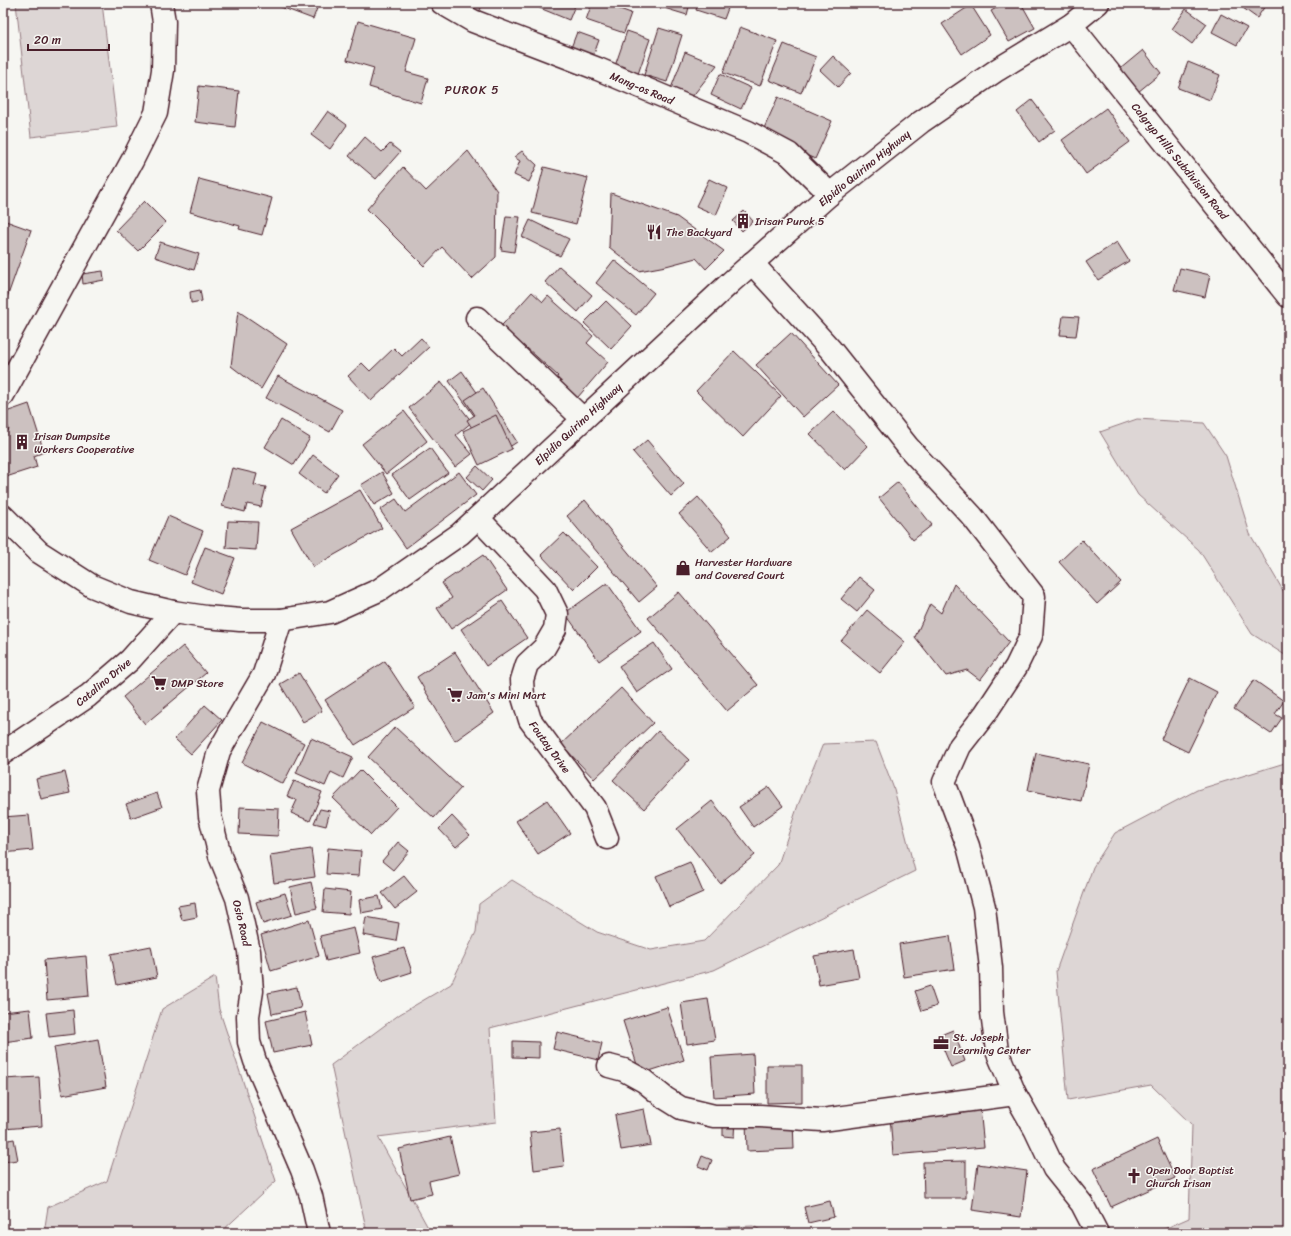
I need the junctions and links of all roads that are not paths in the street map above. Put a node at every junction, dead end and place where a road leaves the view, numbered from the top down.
1 (161, 3) edge
2 (442, 3) edge
3 (1098, 3) edge
4 (1072, 25) junction
5 (830, 194) junction
6 (752, 263) junction
7 (1288, 296) edge
8 (477, 318) dead end
9 (3, 395) edge
10 (583, 419) junction
11 (3, 516) edge
12 (478, 518) junction
13 (173, 612) junction
14 (281, 620) junction
15 (3, 753) edge
16 (607, 838) dead end
17 (608, 1066) dead end
18 (1014, 1094) junction
19 (319, 1233) edge
20 (1097, 1233) edge

1 - 9 main road
2 - 5 main road, Mang-os Road
3 - 4 main road, Elpidio Quirino Highway
4 - 5 main road, Elpidio Quirino Highway
4 - 7 main road, Calgryp Hills Subdivision Road
5 - 6 main road, Elpidio Quirino Highway
6 - 10 main road, Elpidio Quirino Highway
6 - 18 main road
8 - 10 main road
10 - 12 main road, Elpidio Quirino Highway
11 - 13 main road, Elpidio Quirino Highway
12 - 14 main road, Elpidio Quirino Highway
12 - 16 main road, Foutay Drive
13 - 14 main road, Elpidio Quirino Highway
13 - 15 main road, Catalino Drive
14 - 19 main road, Osio Road
17 - 18 main road
18 - 20 main road

